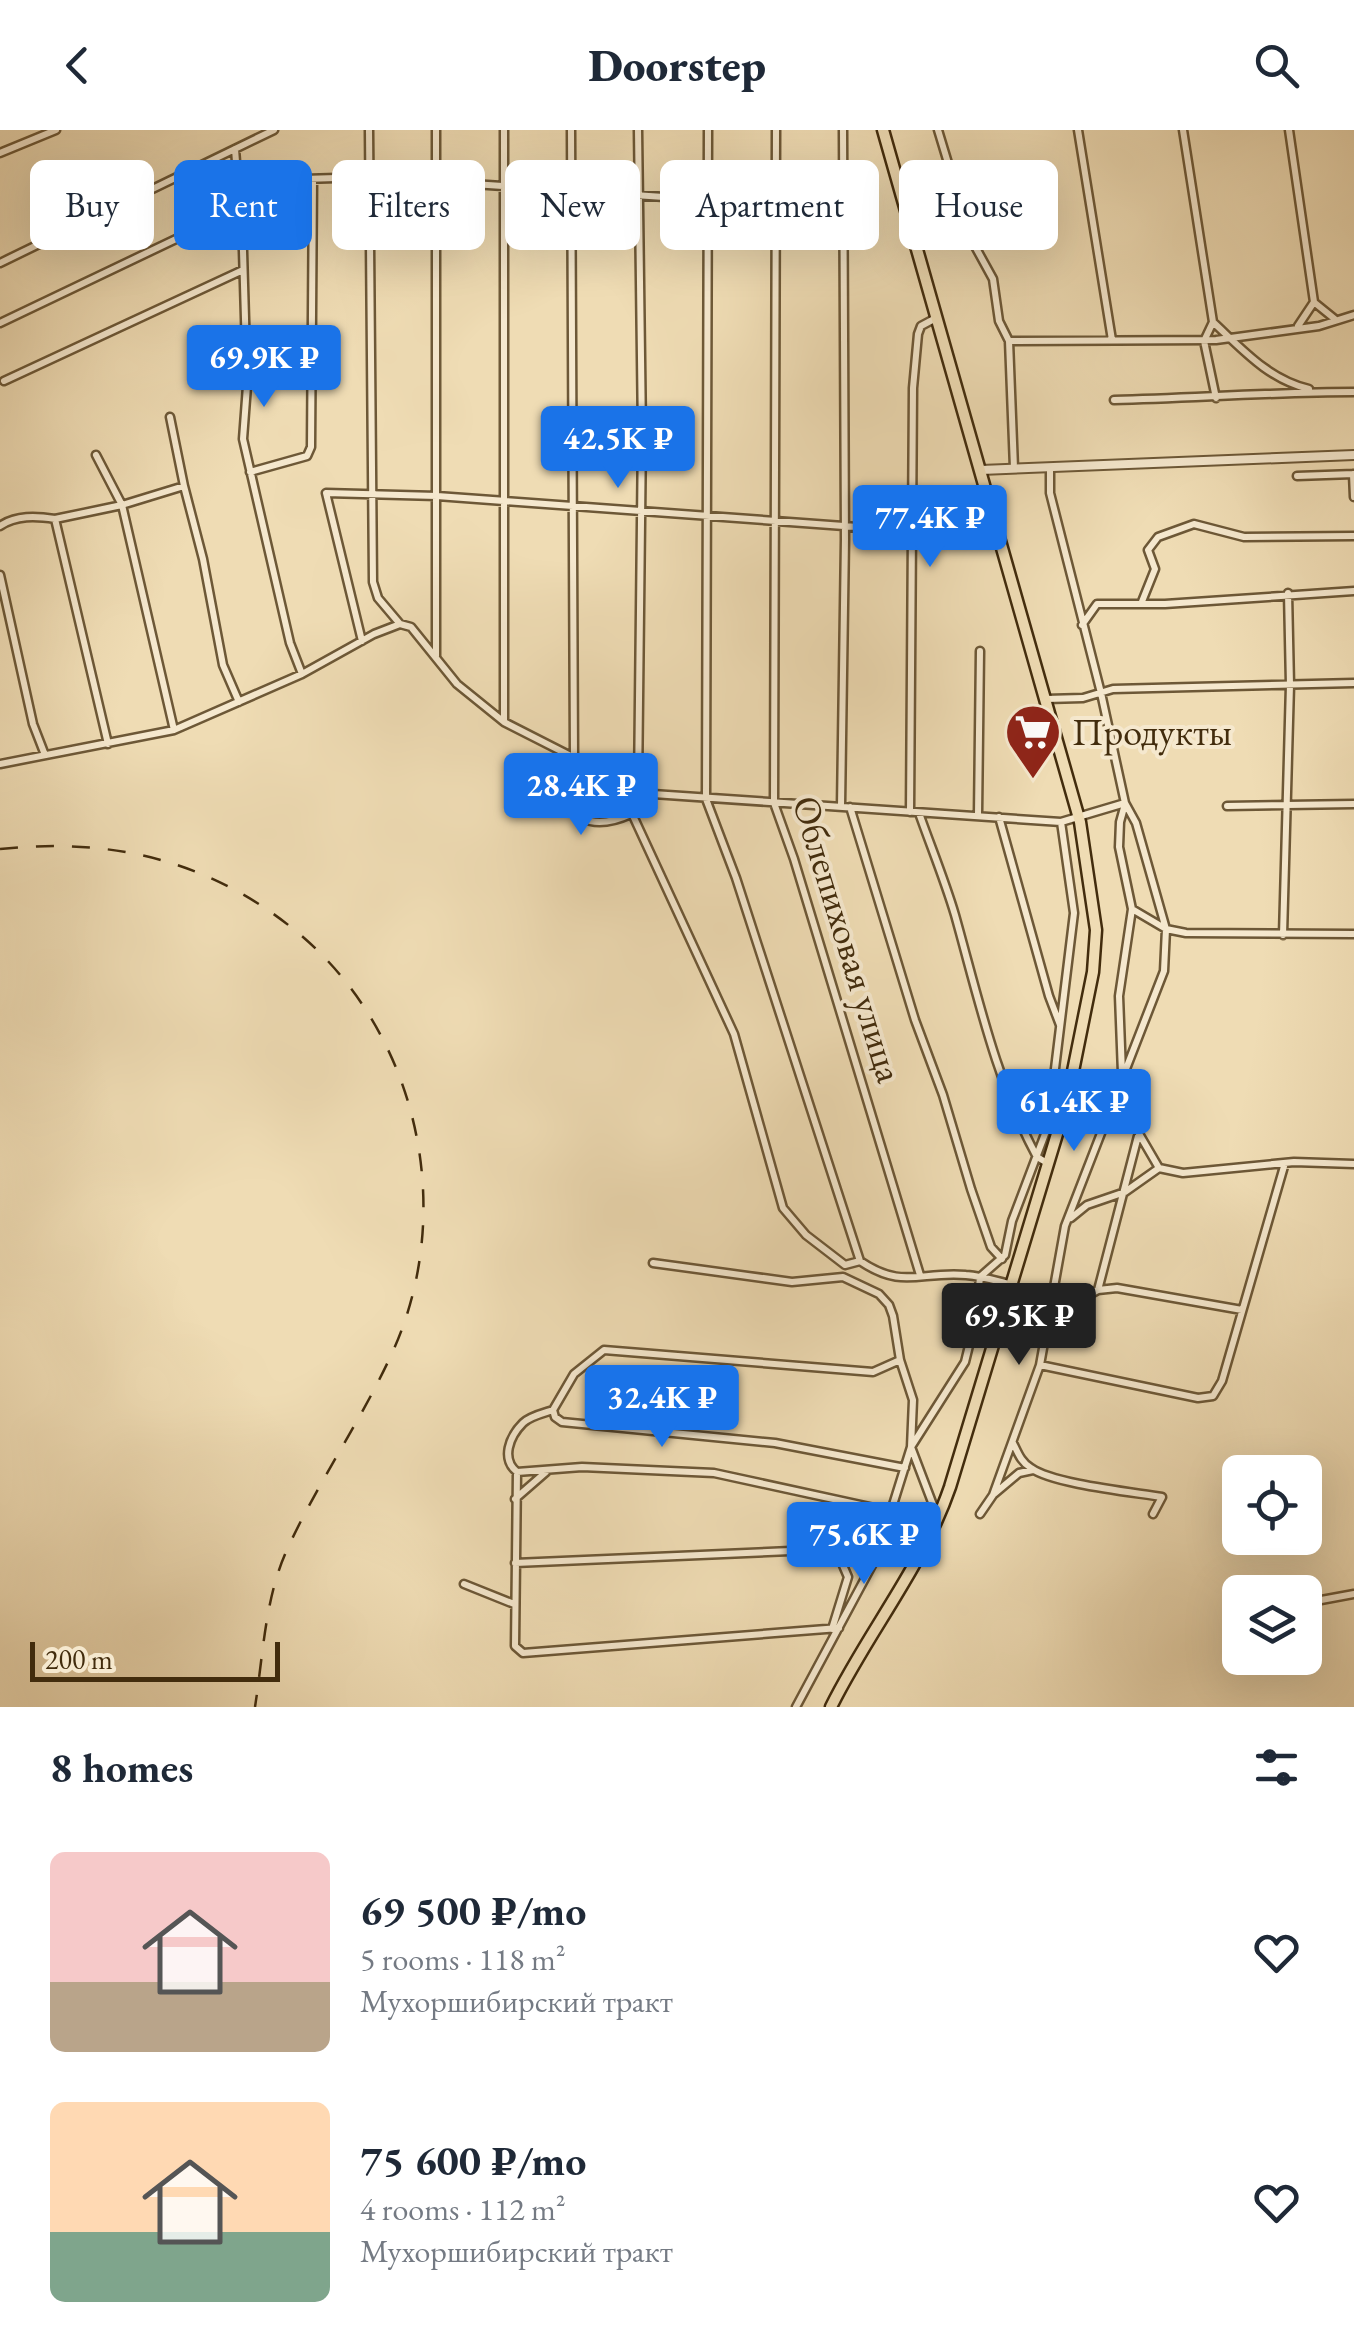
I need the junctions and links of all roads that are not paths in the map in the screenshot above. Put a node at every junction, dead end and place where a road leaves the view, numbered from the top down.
1 (56, 130) edge
2 (274, 130) edge
3 (370, 130) edge
4 (436, 130) edge
5 (504, 130) edge
6 (571, 130) edge
7 (638, 130) edge
8 (708, 130) edge
9 (776, 130) edge
10 (844, 130) edge
11 (883, 130) edge
12 (938, 130) edge
13 (1078, 130) edge
14 (1183, 130) edge
15 (1289, 130) edge
16 (235, 149) junction
17 (0, 154) edge
18 (237, 160) edge
19 (369, 160) edge
20 (437, 160) edge
21 (572, 160) edge
22 (637, 160) edge
23 (708, 160) edge
24 (776, 160) edge
25 (844, 160) edge
26 (313, 178) joint
27 (332, 178) edge
28 (485, 185) edge
29 (502, 186) junction
30 (505, 186) edge
31 (174, 240) edge
32 (243, 250) edge
33 (369, 250) edge
34 (437, 250) edge
35 (572, 250) edge
36 (637, 250) edge
37 (708, 250) edge
38 (776, 250) edge
39 (843, 250) edge
40 (0, 263) edge
41 (244, 270) junction
42 (1314, 302) junction
43 (1354, 315) edge
44 (937, 317) junction
45 (1338, 321) junction
46 (1213, 322) junction
47 (0, 323) edge
48 (1297, 327) junction
49 (1229, 338) junction
50 (1112, 340) junction
51 (1009, 341) junction
52 (1204, 341) junction
53 (4, 382) dead end
54 (1324, 392) junction
55 (1354, 392) edge
56 (1216, 398) junction
57 (1114, 400) dead end
58 (170, 417) dead end
59 (1354, 454) edge
60 (96, 455) dead end
61 (1014, 468) junction
62 (1050, 468) junction
63 (981, 470) junction
64 (250, 472) junction
65 (1354, 474) edge
66 (1297, 476) dead end
67 (184, 486) junction
68 (371, 493) junction
69 (437, 496) junction
70 (1354, 497) edge
71 (504, 500) junction
72 (122, 505) junction
73 (574, 508) junction
74 (641, 510) junction
75 (709, 516) junction
76 (55, 518) junction
77 (777, 522) junction
78 (0, 526) edge
79 (844, 527) junction
80 (912, 532) junction
81 (1354, 536) edge
82 (0, 575) edge
83 (1354, 591) edge
84 (1288, 593) junction
85 (1141, 604) junction
86 (400, 624) junction
87 (1082, 625) junction
88 (362, 641) junction
89 (980, 650) dead end
90 (436, 657) junction
91 (302, 674) junction
92 (1354, 683) edge
93 (1290, 685) junction
94 (1102, 692) junction
95 (1046, 699) junction
96 (239, 702) junction
97 (504, 722) junction
98 (174, 730) junction
99 (108, 744) junction
100 (45, 755) junction
101 (574, 758) junction
102 (0, 764) edge
103 (616, 780) junction
104 (638, 789) junction
105 (541, 790) dead end
106 (706, 798) junction
107 (774, 803) junction
108 (1126, 803) junction
109 (1354, 804) edge
110 (1287, 805) junction
111 (1227, 806) dead end
112 (846, 807) junction
113 (914, 812) junction
114 (631, 814) junction
115 (978, 815) junction
116 (999, 817) junction
117 (1079, 817) junction
118 (1061, 822) junction
119 (1132, 909) junction
120 (1166, 929) junction
121 (1354, 934) edge
122 (1283, 935) junction
123 (1060, 1026) junction
124 (1122, 1076) junction
125 (1117, 1096) junction
126 (1138, 1136) junction
127 (1037, 1157) junction
128 (1286, 1163) junction
129 (1049, 1164) junction
130 (1354, 1164) edge
131 (1158, 1168) junction
132 (1125, 1192) junction
133 (1064, 1226) junction
134 (1002, 1260) junction
135 (860, 1261) junction
136 (653, 1263) dead end
137 (844, 1265) junction
138 (920, 1276) junction
139 (980, 1276) junction
140 (843, 1277) junction
141 (1014, 1286) junction
142 (1098, 1290) junction
143 (1242, 1310) junction
144 (1047, 1317) junction
145 (900, 1360) junction
146 (1040, 1364) junction
147 (553, 1410) junction
148 (1013, 1442) junction
149 (911, 1447) junction
150 (905, 1468) junction
151 (1033, 1470) junction
152 (547, 1471) junction
153 (517, 1472) junction
154 (993, 1495) junction
155 (515, 1499) junction
156 (893, 1512) junction
157 (980, 1514) dead end
158 (1153, 1514) dead end
159 (938, 1518) junction
160 (514, 1563) junction
161 (464, 1584) dead end
162 (1354, 1594) edge
163 (1322, 1601) edge
164 (514, 1604) junction
165 (835, 1629) junction
166 (796, 1707) edge
167 (832, 1707) edge

1 - 17 street
2 - 16 street
3 - 19 street
4 - 20 street
5 - 29 street
6 - 21 street
7 - 22 street
8 - 23 street
9 - 24 street, Облепиховая улица
10 - 25 street
11 - 44 main road
12 - 51 street
13 - 50 street
14 - 46 street
15 - 42 street
16 - 18 street
16 - 40 street
26 - 27 street
26 - 64 street
28 - 29 street
29 - 30 street
29 - 71 street
31 - 47 street
32 - 41 street
33 - 68 street
34 - 69 street
35 - 73 street
36 - 74 street
37 - 75 street
38 - 77 street, Облепиховая улица
39 - 79 street
41 - 53 street
41 - 64 street
42 - 45 street
42 - 48 street
43 - 45 street
44 - 63 main road
44 - 80 street
45 - 48 street
46 - 49 street
46 - 52 street
48 - 49 street
49 - 52 street
49 - 54 street
50 - 51 street
50 - 52 street
51 - 61 street
52 - 56 street
54 - 55 street
54 - 56 street
56 - 57 street
58 - 67 street
59 - 62 street
60 - 72 street
61 - 62 street
61 - 63 street
62 - 87 street
63 - 95 main road
64 - 91 street
65 - 66 street
65 - 70 street
67 - 72 street
67 - 96 street
68 - 69 street
68 - 86 street
68 - 88 street
69 - 71 street
69 - 90 street
71 - 73 street
71 - 97 street
72 - 76 street
72 - 98 street
73 - 74 street
73 - 101 street
74 - 75 street
74 - 104 street
75 - 77 street
75 - 106 street
76 - 78 street
76 - 99 street
77 - 79 street
77 - 107 street, Облепиховая улица
79 - 80 street
79 - 112 street
80 - 113 street
81 - 85 street
82 - 100 street
83 - 84 street
84 - 85 street
84 - 93 street
85 - 87 street
86 - 88 street
86 - 90 street
87 - 94 street
88 - 91 street
89 - 115 street
90 - 97 street
91 - 96 street
92 - 93 street
93 - 94 street
93 - 110 street
94 - 95 street
94 - 108 street
95 - 117 main road
96 - 98 street
97 - 101 street
98 - 99 street
99 - 100 street
100 - 102 street
101 - 103 street
103 - 104 street
103 - 114 street
104 - 106 street
105 - 114 street
106 - 107 street
106 - 135 street
107 - 112 street
107 - 138 street, Облепиховая улица
108 - 117 street
108 - 119 street
108 - 120 street
109 - 110 street
110 - 111 street
110 - 122 street
112 - 113 street
112 - 134 street
113 - 115 street
113 - 127 street
114 - 137 street
115 - 116 street
116 - 118 street
116 - 123 street
117 - 118 street
117 - 129 main road
118 - 123 street
119 - 120 street
119 - 124 street
120 - 122 street
120 - 124 street
121 - 122 street
123 - 127 street
124 - 125 street
125 - 126 street
125 - 133 street
126 - 131 street
126 - 132 street
127 - 129 street
127 - 134 street
128 - 130 street
128 - 131 street
128 - 143 street
129 - 141 main road
131 - 132 street
132 - 133 street
132 - 142 street
133 - 144 street
134 - 139 street
135 - 137 street
135 - 138 street
136 - 140 street
137 - 140 street
138 - 139 street
139 - 141 street
139 - 149 street
140 - 145 street
141 - 159 main road
142 - 143 street
142 - 144 street
143 - 146 street
144 - 146 street
145 - 147 street
145 - 149 street
146 - 148 street
147 - 150 street
147 - 153 street
148 - 151 street
148 - 154 street
149 - 150 street
149 - 159 street
150 - 156 street
151 - 154 street
151 - 158 street
152 - 153 street
152 - 155 street
152 - 156 street
153 - 155 street
154 - 157 street
155 - 160 street
156 - 165 street
159 - 167 main road
160 - 164 street
160 - 165 street
161 - 164 street
162 - 163 street
164 - 165 street
165 - 166 street

